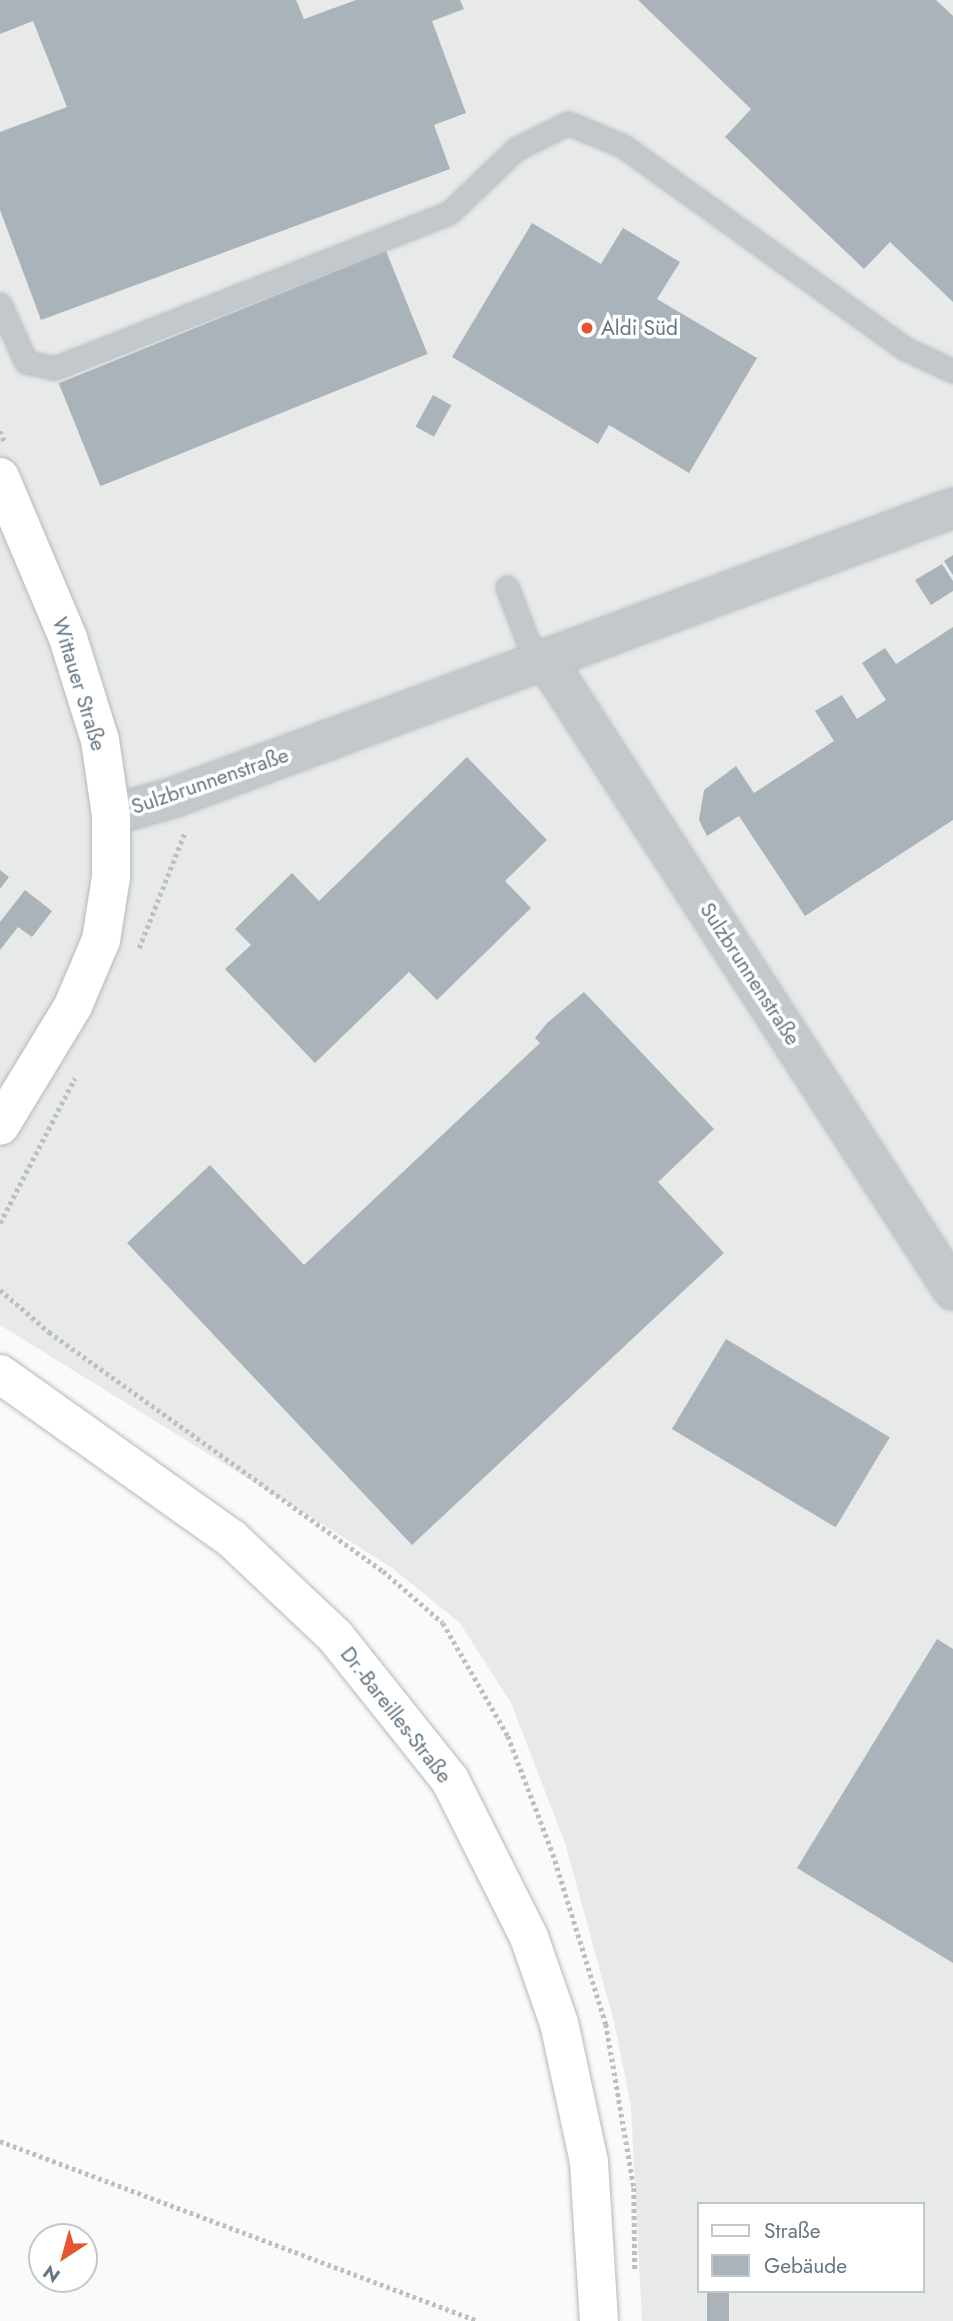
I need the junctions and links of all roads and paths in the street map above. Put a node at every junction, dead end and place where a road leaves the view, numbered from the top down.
1 (0, 304) edge
2 (953, 371) edge
3 (0, 477) edge
4 (953, 508) edge
5 (507, 587) dead end
6 (546, 660) junction
7 (111, 815) junction
8 (0, 1126) edge
9 (953, 1290) edge
10 (0, 1374) edge
11 (1, 2143) edge
12 (478, 2321) edge
13 (599, 2321) edge

1 - 2 lane
3 - 7 main road, Wittauer Straße
4 - 6 street, Sulzbrunnenstraße
5 - 6 lane
6 - 7 street, Sulzbrunnenstraße
6 - 9 street, Sulzbrunnenstraße
7 - 8 main road, Wittauer Straße
10 - 13 main road, Dr.-Bareilles-Straße
11 - 12 path

